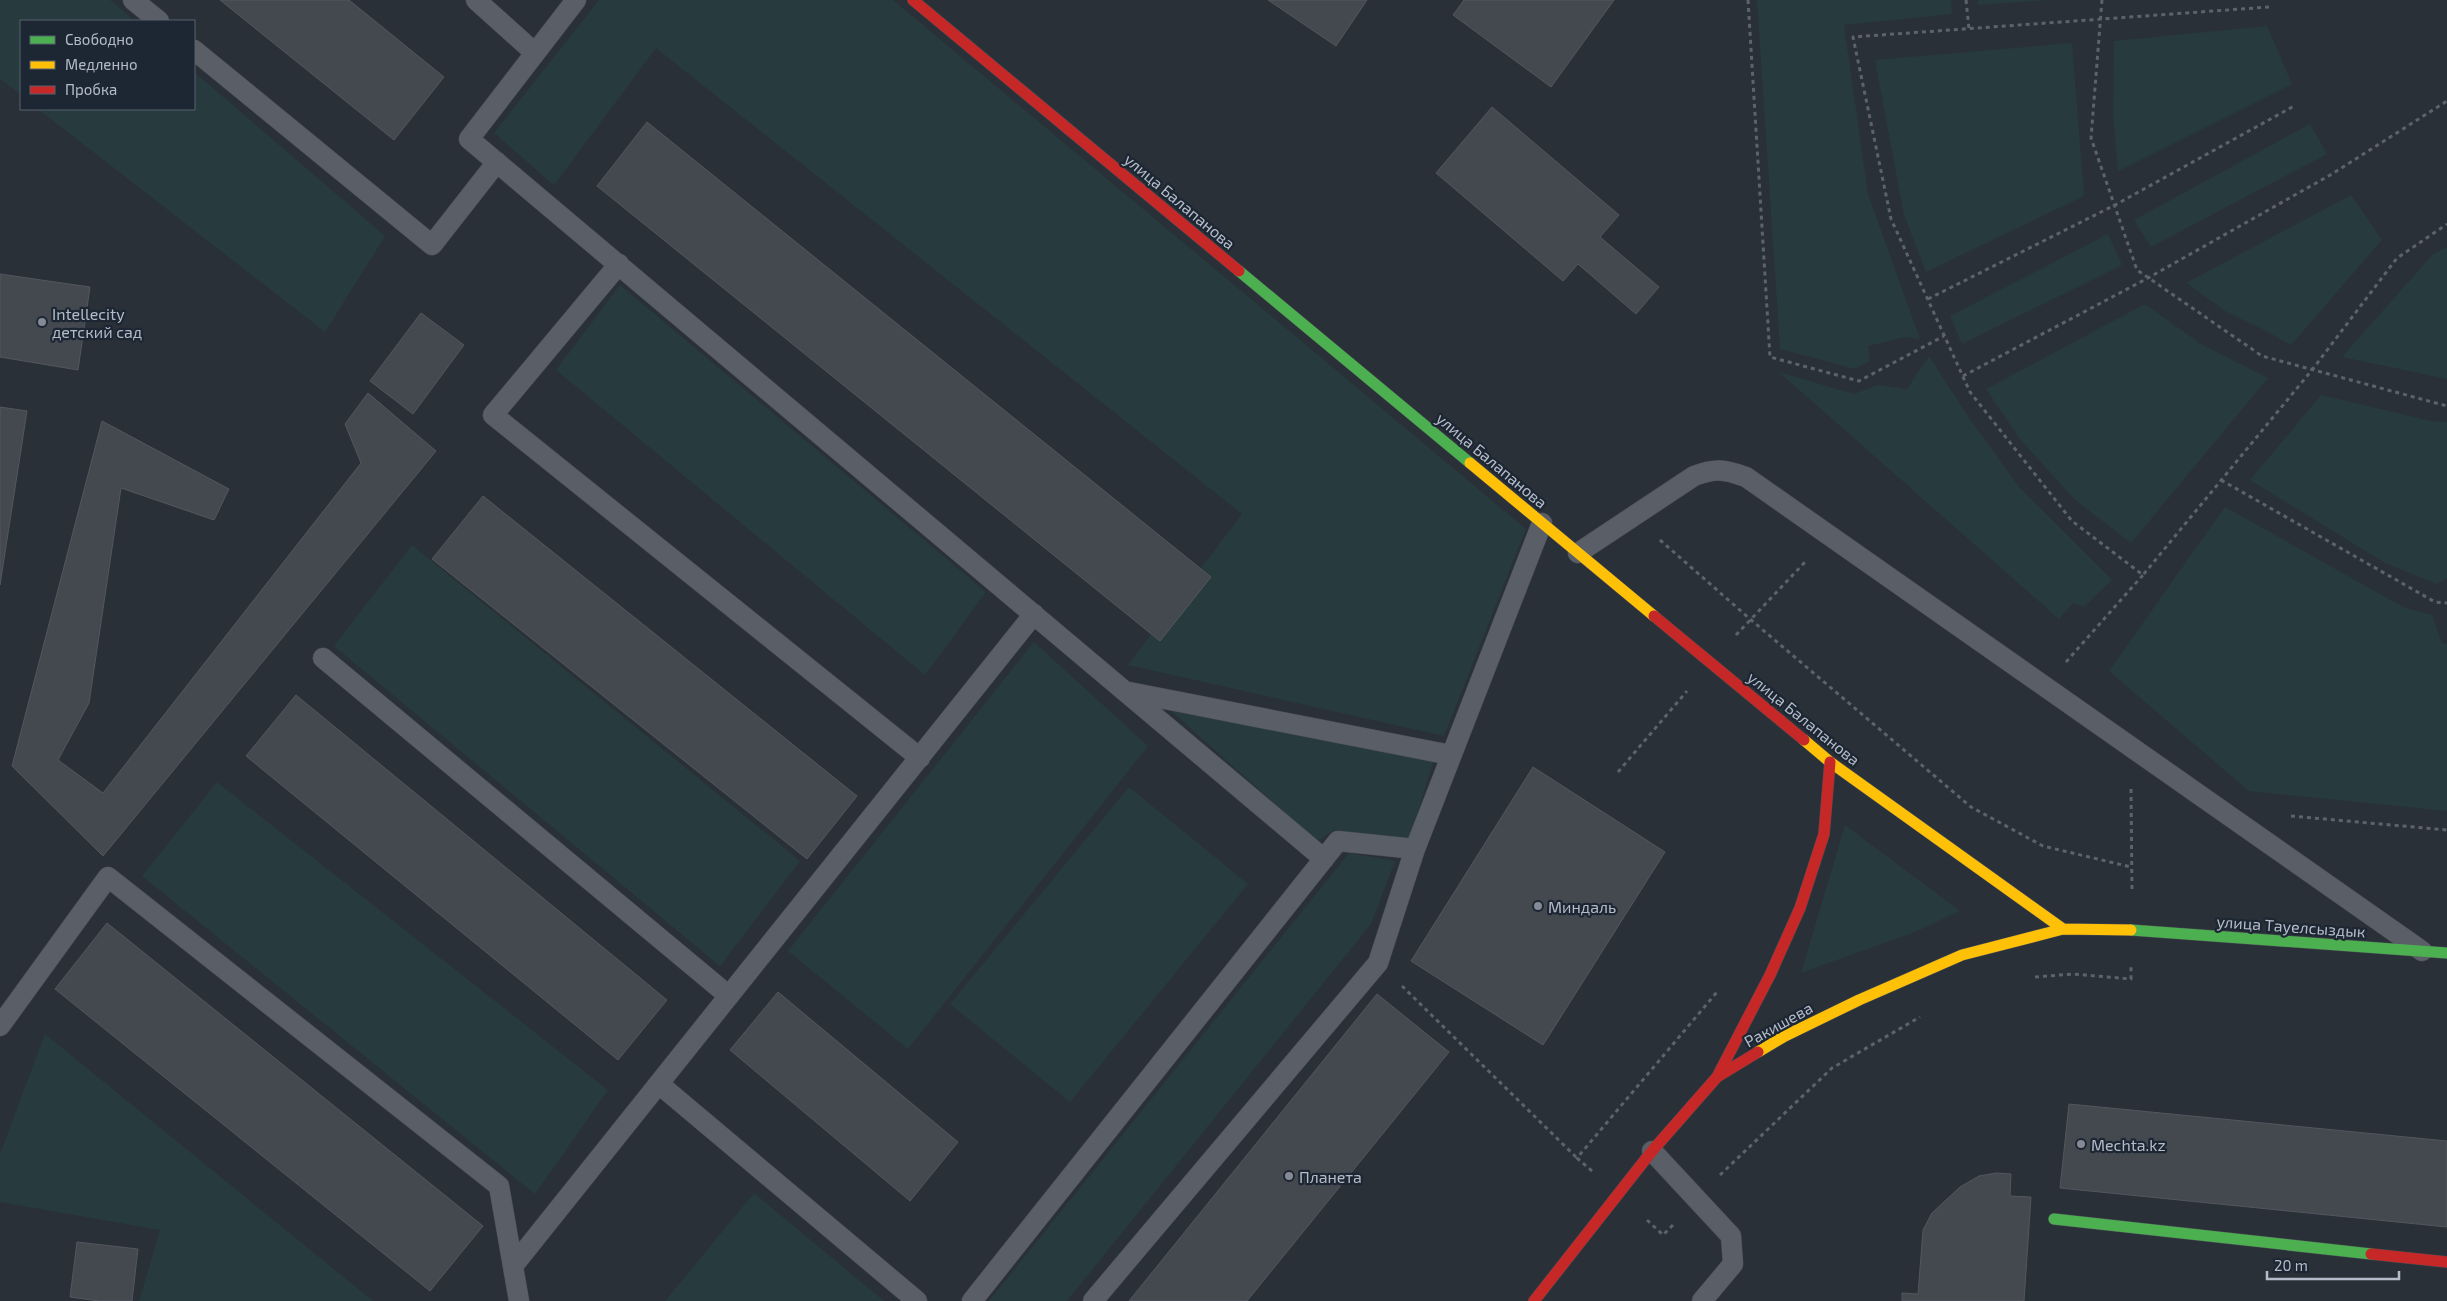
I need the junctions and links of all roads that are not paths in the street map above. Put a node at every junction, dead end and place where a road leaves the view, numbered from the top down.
1 (133, 0) edge
2 (476, 0) edge
3 (576, 0) edge
4 (912, 0) edge
5 (158, 20) edge
6 (195, 51) edge
7 (535, 53) junction
8 (497, 162) junction
9 (619, 264) junction
10 (1542, 523) junction
11 (1578, 553) junction
12 (1034, 614) junction
13 (323, 658) dead end
14 (1127, 692) junction
15 (1452, 755) junction
16 (920, 758) junction
17 (1830, 762) junction
18 (1415, 849) junction
19 (1324, 858) junction
20 (2064, 929) junction
21 (2132, 930) joint
22 (2422, 951) junction
23 (2447, 953) edge
24 (729, 996) junction
25 (0, 1026) edge
26 (1717, 1077) junction
27 (659, 1084) junction
28 (1652, 1151) junction
29 (2054, 1219) dead end
30 (2447, 1262) edge
31 (513, 1266) junction
32 (519, 1301) edge
33 (916, 1301) edge
34 (972, 1301) edge
35 (1093, 1301) edge
36 (1534, 1301) edge
37 (1702, 1301) edge

1 - 5 lane
2 - 7 lane
3 - 7 lane
4 - 10 street, улица Балапанова
6 - 8 lane
7 - 8 lane
8 - 9 lane
9 - 12 lane
9 - 16 lane
10 - 11 street, улица Балапанова
10 - 15 lane
11 - 17 street, улица Балапанова
11 - 22 lane
12 - 14 lane
12 - 16 lane
13 - 24 lane
14 - 15 lane
14 - 19 lane
15 - 18 lane
16 - 24 lane
17 - 20 street, улица Балапанова
17 - 26 street
18 - 19 lane
18 - 35 lane
19 - 34 lane
20 - 21 street, Ракишева
20 - 26 street, Ракишева
21 - 22 street, улица Тауелсыздык
22 - 23 street, улица Тауелсыздык
24 - 27 lane
25 - 31 lane
26 - 28 street, Ракишева
27 - 31 lane
27 - 33 lane
28 - 36 street, Ракишева
28 - 37 lane
29 - 30 street
31 - 32 lane

